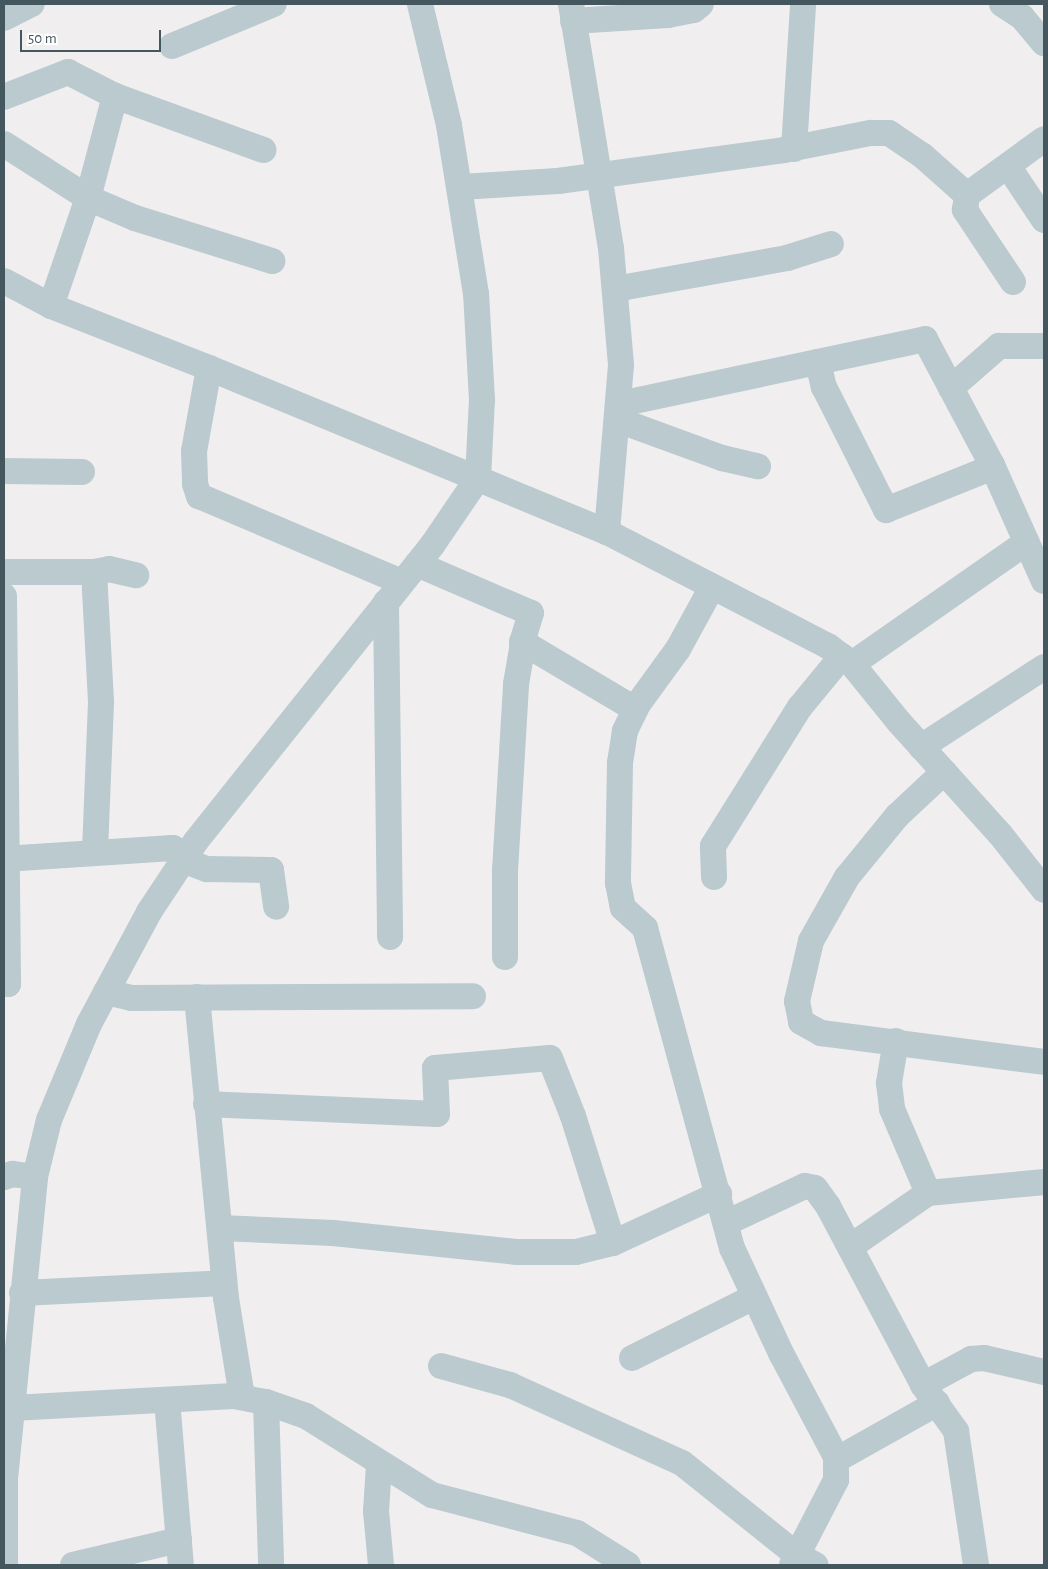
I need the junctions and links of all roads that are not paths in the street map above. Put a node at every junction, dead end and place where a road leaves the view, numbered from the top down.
1 (274, 4) edge
2 (420, 4) edge
3 (701, 4) edge
4 (803, 4) edge
5 (1017, 8) edge
6 (572, 12) edge
7 (1044, 43) edge
8 (172, 46) dead end
9 (4, 96) edge
10 (116, 96) junction
11 (1044, 139) edge
12 (4, 144) edge
13 (794, 149) junction
14 (263, 150) dead end
15 (1008, 166) junction
16 (599, 174) junction
17 (460, 187) junction
18 (967, 195) junction
19 (88, 198) junction
20 (1044, 220) edge
21 (831, 244) dead end
22 (272, 261) dead end
23 (4, 281) edge
24 (1013, 282) dead end
25 (615, 289) junction
26 (51, 306) junction
27 (1044, 346) edge
28 (818, 362) junction
29 (209, 368) junction
30 (951, 388) junction
31 (619, 412) junction
32 (758, 466) dead end
33 (993, 467) junction
34 (4, 471) edge
35 (82, 472) dead end
36 (478, 478) junction
37 (607, 532) junction
38 (1027, 542) junction
39 (4, 572) edge
40 (94, 572) junction
41 (410, 573) junction
42 (136, 575) dead end
43 (1044, 581) edge
44 (712, 587) junction
45 (4, 596) edge
46 (386, 602) junction
47 (524, 643) junction
48 (847, 660) junction
49 (1044, 666) edge
50 (635, 709) junction
51 (921, 746) junction
52 (5, 761) edge
53 (944, 772) junction
54 (95, 852) junction
55 (4, 859) edge
56 (183, 860) junction
57 (714, 876) dead end
58 (1044, 890) edge
59 (276, 907) dead end
60 (390, 937) dead end
61 (504, 957) dead end
62 (4, 984) edge
63 (106, 992) junction
64 (473, 996) dead end
65 (197, 997) junction
66 (896, 1041) junction
67 (1044, 1062) edge
68 (206, 1104) junction
69 (4, 1177) edge
70 (35, 1177) junction
71 (1044, 1182) edge
72 (928, 1192) junction
73 (719, 1194) junction
74 (726, 1223) junction
75 (220, 1228) junction
76 (613, 1243) junction
77 (850, 1248) junction
78 (224, 1283) junction
79 (22, 1293) junction
80 (754, 1297) junction
81 (632, 1358) dead end
82 (441, 1366) dead end
83 (1044, 1372) edge
84 (930, 1394) junction
85 (167, 1400) junction
86 (254, 1400) junction
87 (12, 1408) junction
88 (837, 1459) junction
89 (379, 1465) junction
90 (5, 1475) edge
91 (179, 1540) junction
92 (802, 1562) edge
93 (4, 1565) edge
94 (73, 1565) edge
95 (181, 1565) edge
96 (271, 1565) edge
97 (381, 1565) edge
98 (628, 1565) edge
99 (976, 1565) edge

1 - 8 street
2 - 17 street
3 - 6 street
4 - 13 street
5 - 7 street
6 - 16 street
9 - 10 street
10 - 14 street
10 - 19 street
11 - 15 street
12 - 19 street
13 - 16 street
13 - 18 street
15 - 18 street
15 - 20 street
16 - 17 street
16 - 25 street
17 - 36 street
18 - 24 street
19 - 22 street
19 - 26 street
21 - 25 street
23 - 26 street
25 - 31 street
26 - 29 street
27 - 30 street
28 - 30 street
28 - 31 street
28 - 33 street
29 - 36 street
29 - 41 street
30 - 33 street
31 - 32 street
31 - 37 street
33 - 38 street
34 - 35 street
36 - 37 street
36 - 41 street
37 - 44 street
38 - 43 street
38 - 48 street
39 - 40 street
40 - 42 street
40 - 54 street
41 - 46 street
41 - 47 street
44 - 48 street
44 - 50 street
45 - 52 street
46 - 56 street
46 - 60 street
47 - 50 street
47 - 61 street
48 - 51 street
48 - 57 street
49 - 51 street
50 - 73 street
51 - 53 street
52 - 55 street
53 - 58 street
53 - 66 street
54 - 55 street
54 - 56 street
55 - 62 street
56 - 59 street
56 - 63 street
63 - 65 street
63 - 70 street
64 - 65 street
65 - 68 street
66 - 67 street
66 - 72 street
68 - 75 street
68 - 76 street
69 - 70 street
70 - 79 street
71 - 72 street
72 - 77 street
73 - 74 street
73 - 76 street
74 - 77 street
74 - 80 street
75 - 76 street
75 - 78 street
77 - 84 street
78 - 79 street
78 - 86 street
79 - 87 street
80 - 81 street
80 - 88 street
82 - 92 street
83 - 84 street
84 - 88 street
84 - 99 street
85 - 86 street
85 - 87 street
85 - 91 street
86 - 89 street
86 - 96 street
87 - 90 street
88 - 92 street
89 - 97 street
89 - 98 street
90 - 93 street
91 - 94 street
91 - 95 street

